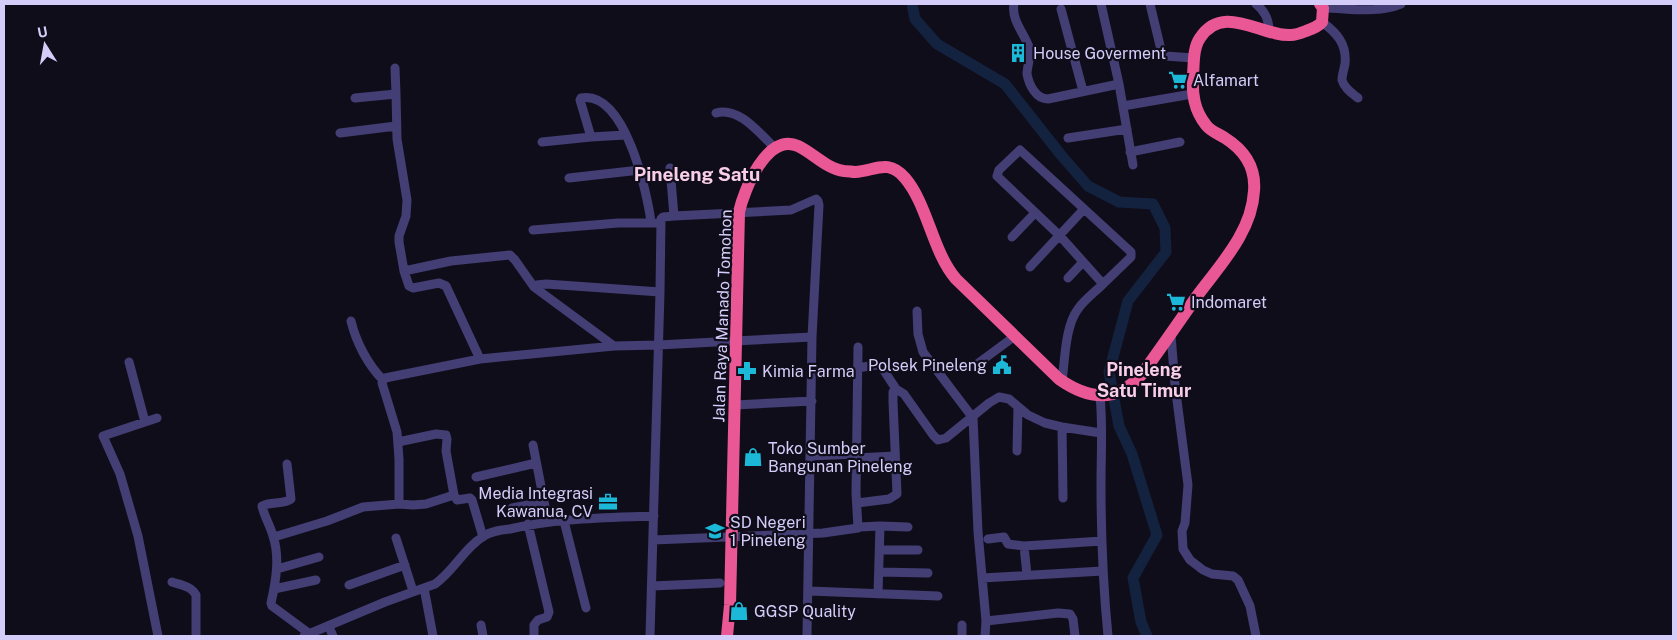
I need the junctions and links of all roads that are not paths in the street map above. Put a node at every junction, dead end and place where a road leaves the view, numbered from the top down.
1 (1014, 4) edge
2 (1101, 4) edge
3 (1150, 4) edge
4 (1256, 4) edge
5 (1401, 4) edge
6 (1321, 6) edge
7 (1061, 10) dead end
8 (1322, 22) junction
9 (1269, 31) junction
10 (1194, 58) junction
11 (394, 68) dead end
12 (1119, 84) junction
13 (1082, 91) junction
14 (396, 94) junction
15 (1192, 94) junction
16 (355, 98) dead end
17 (1358, 98) dead end
18 (1123, 106) junction
19 (716, 113) dead end
20 (396, 126) junction
21 (1127, 129) junction
22 (340, 133) dead end
23 (625, 135) junction
24 (591, 137) junction
25 (1068, 138) dead end
26 (542, 142) dead end
27 (1180, 142) dead end
28 (775, 148) junction
29 (1130, 152) junction
30 (1133, 165) dead end
31 (670, 168) dead end
32 (640, 170) junction
33 (569, 178) dead end
34 (1083, 210) junction
35 (739, 212) junction
36 (1035, 213) junction
37 (674, 216) junction
38 (656, 223) junction
39 (533, 230) dead end
40 (1060, 236) junction
41 (1012, 237) dead end
42 (1082, 262) junction
43 (1030, 267) dead end
44 (404, 271) junction
45 (1068, 278) dead end
46 (1103, 284) junction
47 (534, 287) junction
48 (660, 292) junction
49 (917, 311) dead end
50 (351, 321) dead end
51 (1171, 335) junction
52 (1015, 336) junction
53 (812, 337) junction
54 (736, 342) junction
55 (658, 345) junction
56 (614, 346) junction
57 (858, 347) dead end
58 (480, 360) junction
59 (129, 362) dead end
60 (977, 364) dead end
61 (857, 368) junction
62 (383, 380) junction
63 (1062, 381) junction
64 (896, 389) junction
65 (1103, 396) junction
66 (812, 401) junction
67 (735, 405) junction
68 (1018, 407) junction
69 (157, 418) dead end
70 (973, 418) junction
71 (145, 422) junction
72 (1062, 427) junction
73 (1101, 433) junction
74 (398, 442) junction
75 (533, 444) dead end
76 (1017, 451) dead end
77 (810, 456) junction
78 (856, 456) junction
79 (896, 456) junction
80 (536, 463) junction
81 (287, 464) dead end
82 (476, 477) dead end
83 (454, 495) junction
84 (1062, 498) dead end
85 (544, 502) junction
86 (399, 504) junction
87 (857, 504) junction
88 (512, 508) dead end
89 (654, 516) junction
90 (564, 521) junction
91 (548, 522) junction
92 (528, 524) junction
93 (880, 526) junction
94 (859, 527) junction
95 (908, 527) dead end
96 (808, 533) junction
97 (274, 536) junction
98 (732, 536) junction
99 (483, 537) junction
100 (396, 538) dead end
101 (988, 539) dead end
102 (653, 540) junction
103 (1102, 541) junction
104 (1024, 546) junction
105 (880, 550) junction
106 (918, 550) dead end
107 (319, 557) dead end
108 (405, 565) junction
109 (277, 569) junction
110 (1103, 571) junction
111 (879, 572) junction
112 (928, 573) dead end
113 (1027, 575) junction
114 (982, 578) junction
115 (316, 580) dead end
116 (172, 582) dead end
117 (720, 582) dead end
118 (349, 585) dead end
119 (652, 586) junction
120 (274, 588) junction
121 (424, 588) junction
122 (808, 590) junction
123 (413, 592) junction
124 (878, 594) junction
125 (938, 596) dead end
126 (586, 608) dead end
127 (986, 621) junction
128 (481, 625) dead end
129 (962, 625) dead end
130 (329, 627) junction
131 (307, 635) edge
132 (158, 636) edge
133 (196, 636) edge
134 (333, 636) edge
135 (433, 636) edge
136 (483, 636) edge
137 (534, 636) edge
138 (650, 636) edge
139 (727, 636) edge
140 (807, 636) edge
141 (962, 636) edge
142 (986, 636) edge
143 (1075, 636) edge
144 (1108, 636) edge
145 (1256, 636) edge

1 - 13 street
2 - 12 street
3 - 10 street
4 - 9 street
5 - 6 street
6 - 8 highway
7 - 13 street
8 - 9 highway
8 - 17 street
9 - 10 highway
10 - 15 highway
11 - 14 street
12 - 13 street
12 - 18 street
14 - 16 street
14 - 20 street
15 - 18 street
15 - 51 highway
18 - 21 street
19 - 28 street
20 - 22 street
20 - 44 street
21 - 25 street
21 - 29 street
23 - 24 street
23 - 24 street
23 - 32 street
24 - 26 street
27 - 29 street
28 - 35 highway, Jalan Raya Manado Tomohon
28 - 52 highway
29 - 30 street
31 - 37 street
32 - 33 street
32 - 38 street
34 - 36 street
34 - 40 street
34 - 46 street
35 - 37 street
35 - 53 street
35 - 54 highway, Jalan Raya Manado Tomohon
36 - 40 street
36 - 41 street
37 - 38 street
38 - 39 street
38 - 48 street
40 - 42 street
40 - 43 street
42 - 45 street
42 - 46 street
44 - 47 street
44 - 58 street
46 - 63 street
47 - 48 street
47 - 56 street
48 - 55 street
49 - 70 street
50 - 62 street
51 - 65 highway
51 - 145 street
52 - 60 street
52 - 63 highway
53 - 54 street
53 - 66 street
54 - 55 street
54 - 67 highway, Jalan Raya Manado Tomohon
55 - 56 street
55 - 89 street
56 - 58 street
57 - 61 street
58 - 62 street
59 - 71 street
61 - 64 street
61 - 78 street
62 - 74 street
63 - 65 highway
64 - 70 street
64 - 79 street
65 - 73 street
66 - 67 street
66 - 77 street
67 - 98 highway, Jalan Raya Manado Tomohon
68 - 70 street
68 - 72 street
68 - 76 street
69 - 71 street
70 - 114 street
71 - 132 street
72 - 73 street
72 - 84 street
73 - 103 street
74 - 83 street
74 - 86 street
75 - 80 street
77 - 78 street
77 - 96 street
78 - 79 street
78 - 87 street
79 - 87 street
80 - 82 street
80 - 85 street
81 - 97 street
83 - 86 street
83 - 99 street
85 - 88 street
85 - 91 street
86 - 97 street
87 - 94 street
89 - 90 street
89 - 102 street
90 - 91 street
90 - 126 street
91 - 92 street
92 - 99 street
92 - 137 street
93 - 94 street
93 - 95 street
93 - 105 street
94 - 96 street
96 - 98 street
96 - 122 street
97 - 109 street
98 - 102 street
98 - 139 highway, Jalan Raya Manado Tomohon
99 - 121 street
100 - 108 street
101 - 104 street
102 - 119 street
103 - 104 street
103 - 110 street
104 - 113 street
105 - 106 street
105 - 111 street
107 - 109 street
108 - 118 street
108 - 123 street
109 - 120 street
110 - 113 street
110 - 144 street
111 - 112 street
111 - 124 street
113 - 114 street
114 - 127 street
115 - 120 street
116 - 133 street
117 - 119 street
119 - 138 street
120 - 131 street
121 - 123 street
121 - 135 street
122 - 124 street
122 - 140 street
123 - 130 street
124 - 125 street
127 - 142 street
127 - 143 street
128 - 136 street
129 - 141 street
130 - 131 street
130 - 134 street

